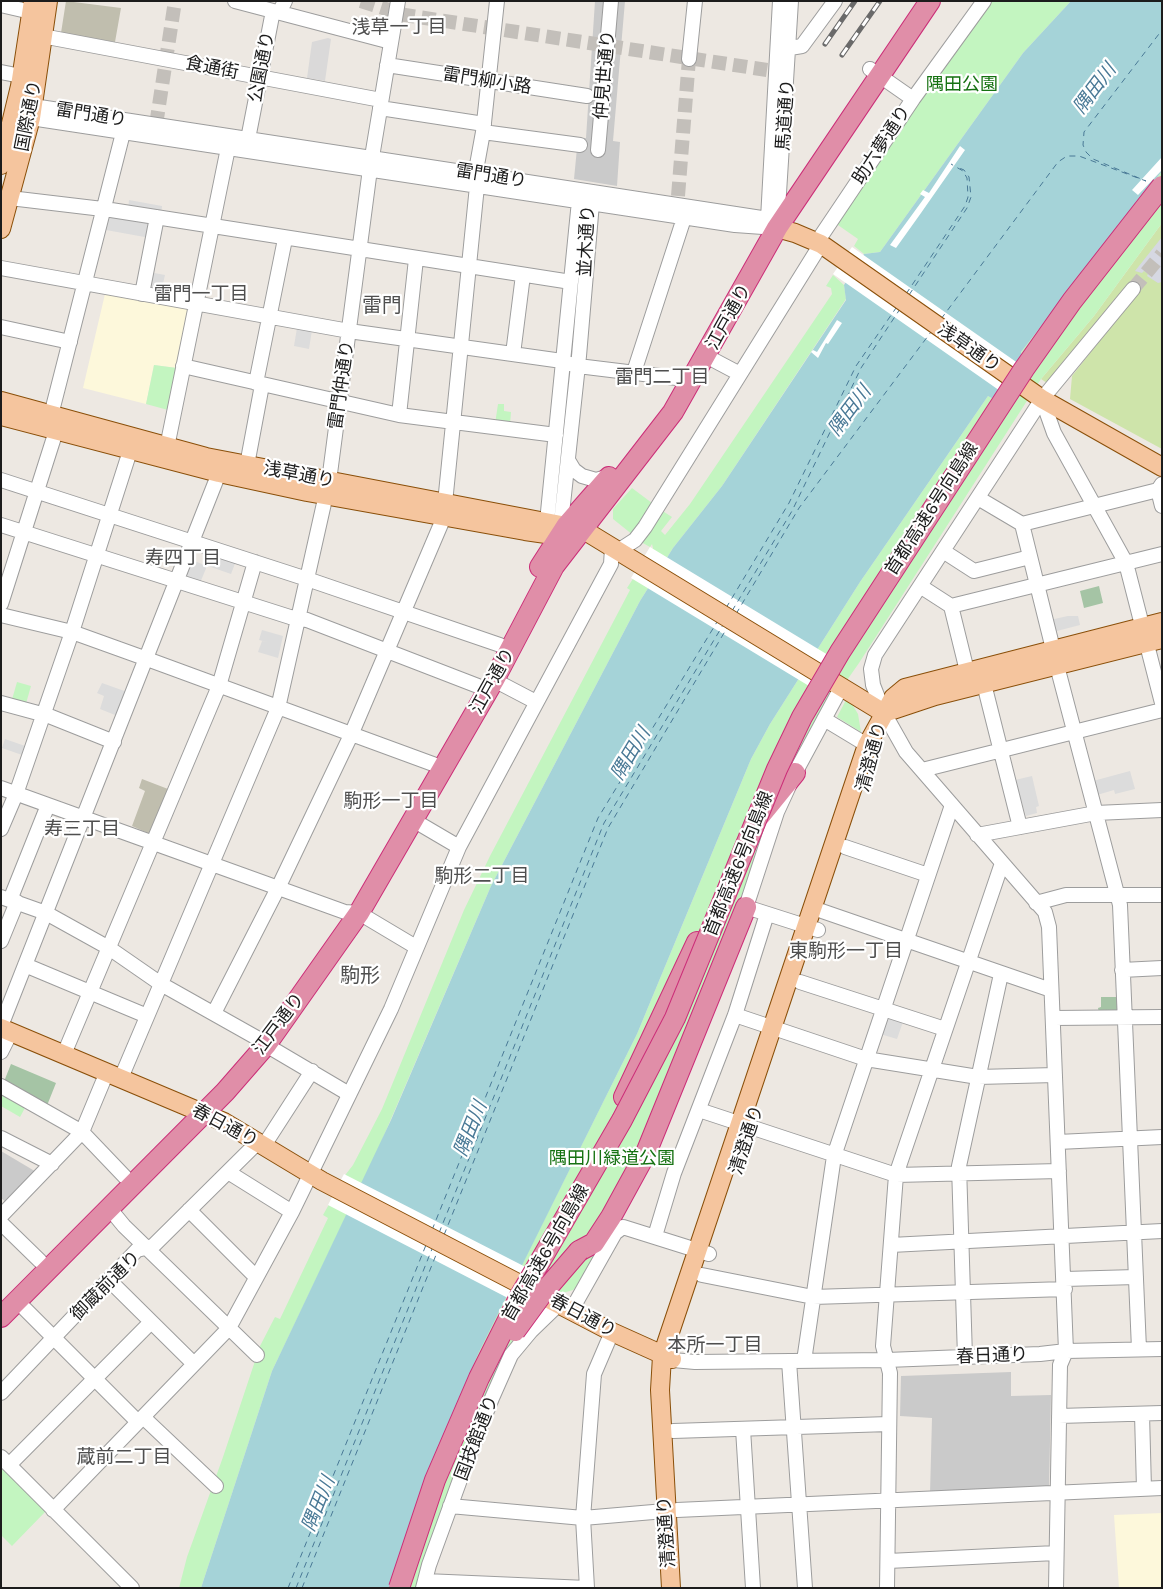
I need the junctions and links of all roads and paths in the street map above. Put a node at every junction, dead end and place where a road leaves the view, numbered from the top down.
1 (48, 1) edge
2 (235, 1) edge
3 (398, 1) edge
4 (497, 1) edge
5 (611, 1) edge
6 (695, 1) edge
7 (780, 1) edge
8 (791, 1) edge
9 (835, 1) edge
10 (917, 1) edge
11 (930, 1) edge
12 (984, 1) edge
13 (1, 5) edge
14 (32, 6) edge
15 (281, 7) edge
16 (42, 36) junction
17 (391, 42) junction
18 (790, 48) junction
19 (689, 58) tunnel mouth
20 (387, 65) junction
21 (1, 72) edge
22 (875, 73) junction
23 (21, 76) junction
24 (260, 77) junction
25 (488, 81) junction
26 (587, 96) dead end
27 (913, 98) junction
28 (380, 104) junction
29 (15, 108) junction
30 (32, 112) junction
31 (125, 126) junction
32 (483, 128) junction
33 (1, 134) edge
34 (248, 139) junction
35 (580, 145) dead end
36 (228, 148) junction
37 (598, 150) dead end
38 (371, 164) junction
39 (1, 165) edge
40 (476, 180) junction
41 (1162, 186) edge
42 (10, 198) junction
43 (586, 199) junction
44 (780, 201) junction
45 (1162, 206) edge
46 (104, 209) junction
47 (157, 218) junction
48 (684, 218) junction
49 (769, 225) junction
50 (213, 227) junction
51 (1, 229) edge
52 (284, 239) junction
53 (819, 243) junction
54 (359, 250) junction
55 (416, 258) junction
56 (469, 266) junction
57 (1, 268) edge
58 (523, 275) junction
59 (571, 282) junction
60 (85, 283) junction
61 (1133, 289) tunnel mouth
62 (142, 294) junction
63 (198, 303) junction
64 (271, 316) junction
65 (1, 327) edge
66 (349, 331) junction
67 (407, 340) junction
68 (70, 342) junction
69 (460, 347) junction
70 (513, 354) junction
71 (706, 356) junction
72 (563, 362) junction
73 (183, 366) junction
74 (578, 366) junction
75 (634, 372) junction
76 (740, 374) junction
77 (687, 379) junction
78 (259, 384) junction
79 (1042, 399) junction
80 (1, 400) edge
81 (339, 402) junction
82 (399, 415) junction
83 (1, 416) edge
84 (452, 422) junction
85 (54, 423) junction
86 (556, 435) junction
87 (168, 447) junction
88 (130, 451) junction
89 (247, 466) junction
90 (1162, 467) edge
91 (563, 468) junction
92 (219, 473) junction
93 (610, 476) junction
94 (1, 480) edge
95 (1160, 487) edge
96 (328, 488) junction
97 (37, 492) junction
98 (978, 498) junction
99 (1162, 506) edge
100 (1096, 507) junction
101 (445, 510) junction
102 (110, 515) junction
103 (1022, 524) junction
104 (1, 525) edge
105 (24, 532) junction
106 (577, 534) junction
107 (193, 543) junction
108 (943, 551) junction
109 (96, 554) junction
110 (1162, 554) edge
111 (1030, 557) junction
112 (255, 562) junction
113 (1126, 563) junction
114 (546, 568) junction
115 (307, 579) junction
116 (178, 581) junction
117 (1038, 584) junction
118 (920, 586) junction
119 (243, 602) junction
120 (1, 604) edge
121 (951, 606) junction
122 (404, 612) junction
123 (1, 615) edge
124 (298, 618) junction
125 (1162, 622) edge
126 (72, 632) junction
127 (1150, 636) edge
128 (500, 645) junction
129 (388, 651) junction
130 (147, 658) junction
131 (1055, 658) junction
132 (967, 671) junction
133 (486, 683) junction
134 (984, 684) junction
135 (840, 685) junction
136 (219, 686) junction
137 (536, 702) junction
138 (1, 703) edge
139 (1162, 703) edge
140 (278, 708) junction
141 (1162, 710) edge
142 (43, 714) junction
143 (884, 714) junction
144 (824, 719) junction
145 (1074, 732) junction
146 (351, 735) junction
147 (114, 742) junction
148 (867, 745) junction
149 (1002, 750) junction
150 (438, 767) junction
151 (922, 770) junction
152 (795, 773) junction
153 (1, 788) edge
154 (16, 794) junction
155 (48, 805) junction
156 (952, 805) junction
157 (1162, 810) edge
158 (1096, 813) junction
159 (84, 818) junction
160 (413, 820) junction
161 (1020, 827) junction
162 (1, 829) edge
163 (978, 835) junction
164 (151, 843) junction
165 (459, 847) junction
166 (845, 847) junction
167 (1002, 863) junction
168 (210, 865) junction
169 (928, 875) junction
170 (278, 888) junction
171 (1118, 895) junction
172 (1162, 895) edge
173 (10, 900) edge
174 (1036, 903) junction
175 (746, 907) junction
176 (818, 910) junction
177 (352, 912) junction
178 (46, 913) junction
179 (768, 914) junction
180 (812, 928) junction
181 (1, 941) edge
182 (905, 941) junction
183 (416, 947) junction
184 (109, 948) junction
185 (968, 962) junction
186 (25, 965) junction
187 (1162, 968) edge
188 (1122, 970) junction
189 (1001, 974) junction
190 (800, 982) junction
191 (161, 984) junction
192 (1051, 990) junction
193 (89, 993) junction
194 (882, 1009) junction
195 (214, 1014) junction
196 (735, 1015) junction
197 (147, 1016) junction
198 (1125, 1016) junction
199 (1162, 1017) edge
200 (1053, 1018) junction
201 (4, 1028) edge
202 (778, 1030) junction
203 (945, 1030) junction
204 (261, 1042) junction
205 (1, 1052) edge
206 (64, 1054) junction
207 (866, 1059) junction
208 (931, 1070) junction
209 (312, 1071) junction
210 (114, 1075) junction
211 (1055, 1075) junction
212 (978, 1078) junction
213 (1, 1086) edge
214 (349, 1094) junction
215 (699, 1110) junction
216 (200, 1112) junction
217 (745, 1126) junction
218 (82, 1132) junction
219 (1162, 1137) edge
220 (1, 1138) edge
221 (1129, 1139) junction
222 (1058, 1142) junction
223 (260, 1145) junction
224 (834, 1156) junction
225 (52, 1164) junction
226 (1059, 1171) junction
227 (228, 1172) junction
228 (309, 1174) junction
229 (958, 1174) junction
230 (896, 1175) junction
231 (125, 1177) junction
232 (573, 1205) junction
233 (110, 1209) junction
234 (189, 1210) junction
235 (292, 1212) junction
236 (1, 1216) edge
237 (1, 1223) edge
238 (1162, 1231) edge
239 (1135, 1232) junction
240 (655, 1236) junction
241 (1062, 1236) junction
242 (961, 1242) junction
243 (891, 1245) junction
244 (146, 1248) junction
245 (703, 1253) junction
246 (40, 1261) junction
247 (702, 1275) junction
248 (1136, 1277) junction
249 (256, 1278) junction
250 (108, 1280) junction
251 (1065, 1284) junction
252 (963, 1292) junction
253 (886, 1295) junction
254 (813, 1297) junction
255 (9, 1300) edge
256 (558, 1304) junction
257 (1, 1317) edge
258 (151, 1322) junction
259 (229, 1328) junction
260 (515, 1331) junction
261 (612, 1332) junction
262 (54, 1338) junction
263 (1139, 1349) junction
264 (1162, 1349) edge
265 (1066, 1350) junction
266 (257, 1355) dead end
267 (965, 1357) junction
268 (668, 1358) junction
269 (887, 1360) junction
270 (804, 1361) junction
271 (789, 1362) junction
272 (194, 1364) junction
273 (95, 1378) junction
274 (1, 1393) edge
275 (1162, 1413) edge
276 (1142, 1414) junction
277 (1059, 1416) junction
278 (140, 1419) junction
279 (890, 1424) junction
280 (792, 1427) junction
281 (743, 1429) junction
282 (673, 1431) junction
283 (5, 1461) edge
284 (216, 1486) dead end
285 (1162, 1488) edge
286 (1144, 1489) junction
287 (1058, 1493) junction
288 (888, 1501) junction
289 (798, 1504) junction
290 (450, 1506) junction
291 (748, 1507) junction
292 (53, 1510) junction
293 (671, 1511) junction
294 (583, 1518) junction
295 (1056, 1553) junction
296 (888, 1561) junction
297 (420, 1586) edge
298 (132, 1588) edge
299 (400, 1588) edge
300 (587, 1588) edge
301 (671, 1588) edge
302 (682, 1588) edge
303 (753, 1588) edge
304 (805, 1588) edge
305 (888, 1588) edge
306 (1056, 1588) edge

1 - 16 main road, 国際通り
2 - 15 street
3 - 17 street, 雷門仲通り
4 - 25 street
5 - 37 street, 仲見世通り
6 - 19 street
7 - 49 street, 馬道通り
8 - 18 street, 馬道通り
9 - 18 street
10 - 22 highway, 江戸通り
11 - 22 highway, 江戸通り
12 - 27 street, 助六夢通り
13 - 14 street
14 - 23 main road, 国際通り
15 - 17 street
15 - 24 street, 公園通り
16 - 24 street, 食通街
16 - 30 main road, 国際通り
17 - 20 street, 雷門仲通り
18 - 44 street, 馬道通り
20 - 25 street, 雷門柳小路
20 - 28 street, 雷門仲通り
21 - 23 street
22 - 27 street
22 - 44 highway, 江戸通り
22 - 49 highway, 江戸通り
23 - 29 main road, 国際通り
24 - 28 street, 食通街
24 - 34 street, 公園通り
25 - 26 street, 雷門柳小路
25 - 32 street
27 - 53 street, 助六夢通り
28 - 32 street, 食通街
28 - 38 street, 雷門仲通り
29 - 30 street, 雷門通り
29 - 33 street
29 - 39 main road, 国際通り
30 - 31 street, 雷門通り
30 - 42 main road, 国際通り
31 - 34 street, 雷門通り
31 - 36 street, 雷門通り
31 - 46 street
32 - 35 street, 食通街
32 - 40 street
34 - 38 street, 雷門通り
36 - 38 street, 雷門通り
36 - 50 street
38 - 40 street, 雷門通り
38 - 54 street, 雷門仲通り
40 - 43 street, 雷門通り
40 - 56 street
41 - 232 highway, 首都高速6号向島線, bridge
42 - 46 street
42 - 51 main road, 国際通り
43 - 48 street, 雷門通り
43 - 49 street, 雷門通り
43 - 59 street, 並木通り
43 - 74 street, 並木通り
44 - 49 highway, 江戸通り
45 - 260 highway, 首都高速6号向島線, bridge
46 - 47 street
46 - 60 street
47 - 50 street
47 - 62 street
48 - 49 street, 雷門通り
48 - 75 street
49 - 53 main road, 浅草通り
49 - 71 highway, 江戸通り
49 - 77 highway, 江戸通り
50 - 52 street
50 - 63 street
52 - 54 street
52 - 64 street
53 - 76 street, 助六夢通り
53 - 79 main road, 浅草通り
54 - 55 street
54 - 66 street, 雷門仲通り
55 - 56 street
55 - 67 street
56 - 58 street
56 - 69 street
57 - 60 street
58 - 59 street
58 - 70 street
59 - 72 street, 並木通り
60 - 62 street
60 - 68 street
61 - 79 street
62 - 63 street
63 - 64 street
63 - 73 street
64 - 66 street
64 - 78 street
65 - 68 street
66 - 67 street
66 - 81 street, 雷門仲通り
67 - 69 street
67 - 82 street
68 - 85 street
69 - 70 street
69 - 84 street
70 - 72 street
71 - 76 street
71 - 77 highway, 江戸通り
72 - 74 street
72 - 86 street, 並木通り
73 - 78 street
73 - 87 street
74 - 75 street
74 - 91 street, 並木通り
75 - 77 street
76 - 106 street, 助六夢通り
77 - 93 highway, 江戸通り
77 - 106 highway, 江戸通り
78 - 81 street
78 - 89 street
79 - 90 main road, 浅草通り
79 - 98 street
79 - 100 street
80 - 85 main road, 浅草通り
81 - 82 street
81 - 96 street, 雷門仲通り
82 - 84 street
83 - 85 main road, 浅草通り
84 - 86 street
84 - 101 street
85 - 87 main road, 浅草通り
85 - 88 main road, 浅草通り
85 - 97 street
86 - 91 street, 並木通り
87 - 89 main road, 浅草通り
88 - 92 main road, 浅草通り
88 - 102 street
89 - 96 main road, 浅草通り
91 - 93 street
91 - 106 street, 並木通り
92 - 96 main road, 浅草通り
92 - 107 street
93 - 106 highway, 江戸通り
94 - 97 street
95 - 99 street
95 - 100 street
96 - 101 main road, 浅草通り
96 - 115 street, 雷門仲通り
97 - 102 street
97 - 105 street
98 - 103 street
98 - 108 street
100 - 103 street
100 - 113 street
101 - 106 main road, 浅草通り
101 - 122 street
102 - 107 street
102 - 109 street
103 - 111 street
104 - 105 street
105 - 109 street
105 - 120 street
106 - 114 highway
106 - 135 main road, 浅草通り
106 - 137 street, 並木通り
107 - 112 street
107 - 116 street
108 - 111 street
108 - 118 street
109 - 116 street
109 - 126 street
110 - 113 street
111 - 117 street
112 - 115 street
112 - 119 street
113 - 117 street
113 - 127 street
114 - 128 highway, 江戸通り
114 - 133 highway, 江戸通り
115 - 122 street
115 - 124 street, 雷門仲通り
116 - 119 street
116 - 130 street
117 - 121 street
117 - 131 street
118 - 121 street
118 - 143 street
119 - 124 street
119 - 136 street
121 - 132 street
122 - 128 street
122 - 129 street
123 - 126 street
124 - 129 street
124 - 140 street, 雷門仲通り
125 - 127 main road
126 - 130 street
126 - 142 street
127 - 131 main road
127 - 139 street
128 - 133 highway, 江戸通り
129 - 133 street
129 - 146 street
130 - 136 street
130 - 147 street
131 - 132 main road
131 - 134 main road
131 - 145 street
132 - 143 main road
133 - 137 street
133 - 150 highway, 江戸通り
134 - 143 main road
134 - 149 street
135 - 143 main road, 浅草通り
135 - 144 street
136 - 140 street
136 - 164 street
137 - 165 street, 並木通り
138 - 142 street
140 - 146 street
140 - 168 street, 雷門仲通り
141 - 145 street
142 - 147 street
142 - 154 street
143 - 148 main road, 清澄通り
143 - 151 street
143 - 166 main road, 清澄通り
144 - 148 street
144 - 152 street
145 - 149 street
145 - 158 street
146 - 150 street
146 - 170 street
147 - 159 street
148 - 176 main road, 清澄通り
149 - 151 street
149 - 161 street
150 - 160 highway, 江戸通り
150 - 177 highway, 江戸通り
151 - 156 street
152 - 175 street
152 - 232 highway, bridge
153 - 154 street
154 - 155 street
154 - 162 street
155 - 159 street
155 - 173 street
156 - 163 street
156 - 169 street
157 - 158 street
158 - 161 street
158 - 171 street
159 - 164 street
159 - 178 street
160 - 165 street
160 - 177 highway, 江戸通り
161 - 163 street
163 - 167 street
164 - 168 street
164 - 184 street
165 - 183 street, 並木通り
166 - 169 street
166 - 176 main road, 清澄通り
167 - 174 street
167 - 185 street
168 - 170 street
168 - 191 street, 雷門仲通り
169 - 182 street
170 - 177 street
170 - 195 street
171 - 172 street
171 - 174 street
171 - 188 street
173 - 178 street
173 - 181 street
174 - 192 street
175 - 179 street
175 - 260 highway, bridge
176 - 180 main road, 清澄通り
176 - 182 street
177 - 183 street
177 - 204 highway, 江戸通り
178 - 184 street
178 - 186 street
179 - 180 street
179 - 196 street
180 - 190 main road, 清澄通り
180 - 202 main road, 清澄通り
182 - 185 street
182 - 194 street
183 - 214 street, 並木通り
184 - 191 street
184 - 193 street
185 - 189 street
185 - 203 street
186 - 193 street
186 - 201 street
187 - 188 street
188 - 198 street
189 - 192 street
189 - 212 street
190 - 194 street
190 - 202 main road, 清澄通り
191 - 195 street
191 - 197 street, 雷門仲通り
192 - 200 street
193 - 197 street
193 - 206 street
194 - 203 street
194 - 207 street
195 - 204 street
196 - 202 street
196 - 215 street
197 - 210 street, 雷門仲通り
198 - 199 street
198 - 200 street
198 - 221 street
200 - 211 street
201 - 205 street
201 - 206 main road, 春日通り
202 - 207 street
202 - 217 main road, 清澄通り
203 - 208 street
204 - 209 street
204 - 216 highway, 江戸通り
206 - 210 main road, 春日通り
207 - 208 street
207 - 224 street
208 - 212 street
208 - 230 street
209 - 214 street
209 - 223 street, 御蔵前通り
210 - 216 main road, 春日通り
210 - 218 street, 雷門仲通り
211 - 212 street
211 - 222 street
212 - 229 street
213 - 218 street
214 - 228 street, 並木通り
215 - 217 street
215 - 240 street
216 - 223 main road, 春日通り
216 - 231 highway, 江戸通り
216 - 233 highway, 江戸通り
217 - 224 street
217 - 245 main road, 清澄通り
218 - 225 street
218 - 231 street
219 - 221 street
220 - 225 street
221 - 222 street
221 - 239 street
222 - 226 street
223 - 227 street, 御蔵前通り
223 - 228 main road, 春日通り
224 - 230 street
224 - 254 street
225 - 236 street
226 - 229 street
226 - 241 street
227 - 234 street, 御蔵前通り
227 - 235 street
228 - 235 street, 並木通り
228 - 256 main road, 春日通り, bridge
229 - 230 street
229 - 242 street
230 - 243 street
231 - 246 highway, 江戸通り
232 - 299 highway, 首都高速6号向島線, bridge
233 - 244 street
233 - 255 highway, 江戸通り
234 - 244 street, 御蔵前通り
234 - 249 street
235 - 249 street, 並木通り
237 - 246 street
238 - 239 street
239 - 241 street
239 - 248 street
240 - 245 street, 国技館通り
240 - 256 street, 国技館通り
241 - 242 street
241 - 251 street
242 - 243 street
242 - 252 street
243 - 253 street
244 - 250 street, 御蔵前通り
244 - 259 street
245 - 247 main road, 清澄通り
245 - 268 main road, 清澄通り
246 - 255 highway, 江戸通り
247 - 254 street
247 - 268 main road, 清澄通り
248 - 251 street
248 - 263 street
249 - 259 street, 並木通り
250 - 258 street
250 - 262 street, 御蔵前通り
251 - 252 street
251 - 265 street
252 - 253 street
252 - 267 street
253 - 254 street
253 - 269 street
254 - 270 street
255 - 257 highway, 江戸通り
255 - 262 street
256 - 261 main road, 春日通り
256 - 290 street, 国技館通り
258 - 272 street
258 - 273 street
259 - 266 street
259 - 272 street, 並木通り
260 - 297 highway, 首都高速6号向島線
261 - 268 main road, 春日通り
261 - 294 street
262 - 273 street
262 - 274 street, 御蔵前通り
263 - 264 street, 春日通り
263 - 265 street, 春日通り
265 - 267 street, 春日通り
265 - 277 street
267 - 269 street, 春日通り
268 - 271 street, 春日通り
268 - 282 main road, 清澄通り
268 - 293 main road, 清澄通り
269 - 270 street, 春日通り
269 - 279 street
270 - 271 street, 春日通り
271 - 280 street
272 - 278 street, 並木通り
273 - 278 street
273 - 283 street
275 - 276 street
276 - 277 street
276 - 286 street
277 - 287 street
278 - 284 street
278 - 292 street, 並木通り
279 - 280 street
279 - 288 street
280 - 281 street
280 - 289 street
281 - 282 street
281 - 291 street
282 - 293 main road, 清澄通り
283 - 292 street
285 - 286 street
286 - 287 street
287 - 288 street
287 - 295 street
288 - 289 street
288 - 296 street
289 - 291 street
289 - 304 street
290 - 294 street
290 - 297 street, 国技館通り
291 - 293 street
291 - 303 street
292 - 298 street
293 - 294 street
293 - 301 main road, 清澄通り
293 - 302 main road, 清澄通り
294 - 300 street
295 - 296 street
295 - 306 street
296 - 305 street
297 - 300 street

